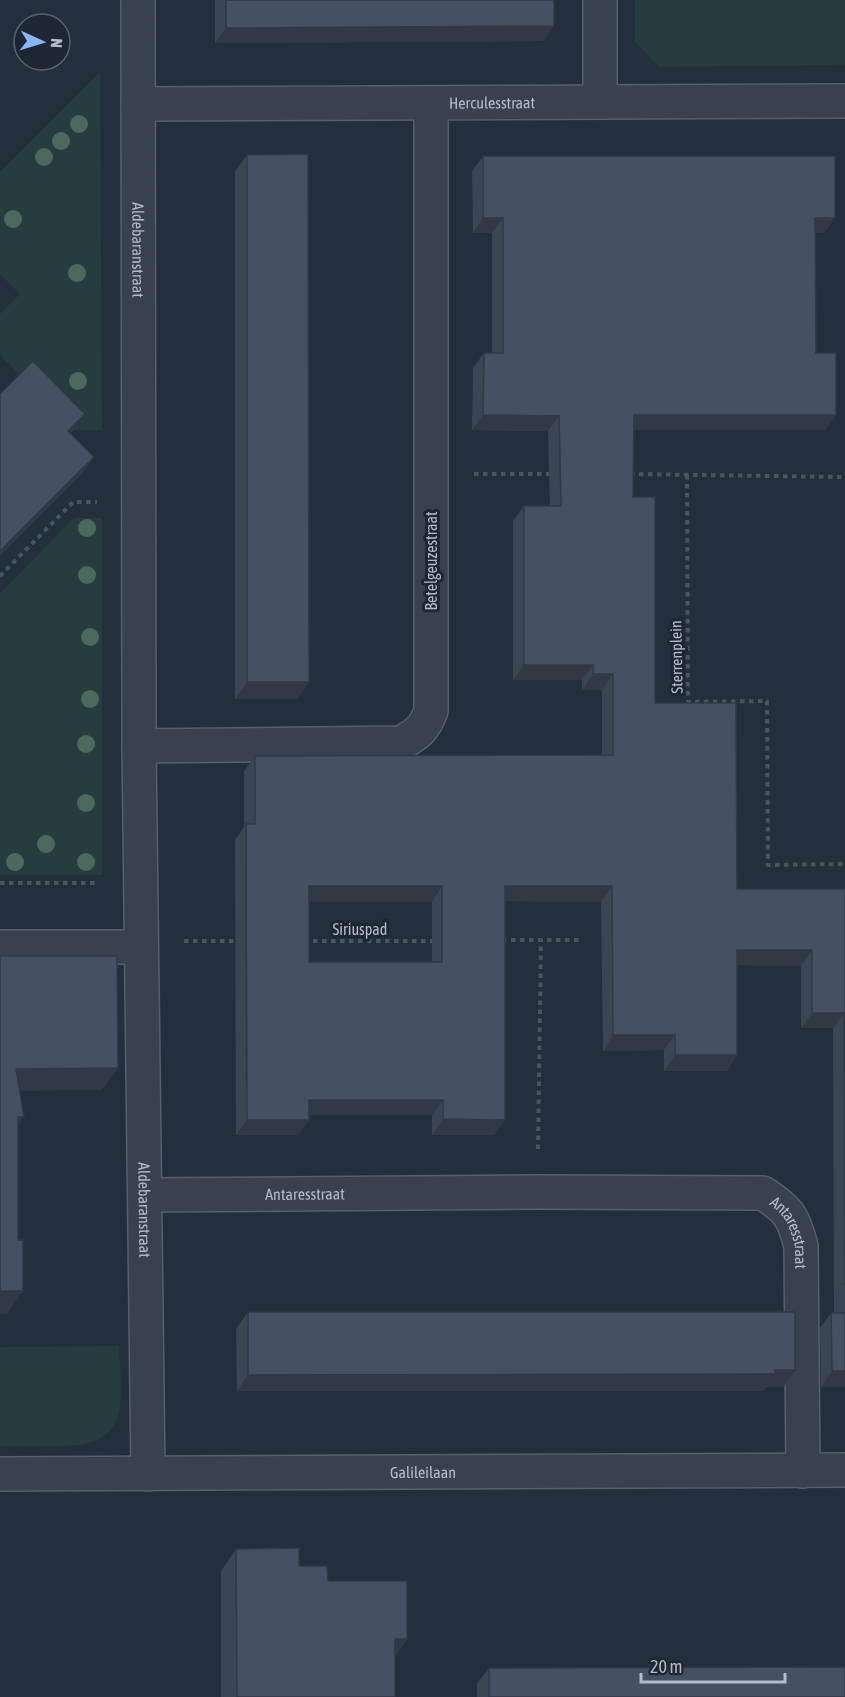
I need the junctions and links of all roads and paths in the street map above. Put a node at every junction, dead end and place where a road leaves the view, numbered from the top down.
1 (138, 0) edge
2 (600, 0) edge
3 (845, 101) edge
4 (600, 102) junction
5 (431, 103) junction
6 (138, 104) junction
7 (431, 474) junction
8 (559, 474) edge
9 (629, 474) edge
10 (687, 475) junction
11 (845, 477) edge
12 (140, 502) junction
13 (0, 576) edge
14 (139, 746) junction
15 (845, 864) edge
16 (0, 883) edge
17 (140, 883) junction
18 (494, 940) edge
19 (541, 940) junction
20 (579, 940) dead end
21 (247, 941) edge
22 (294, 941) edge
23 (435, 941) dead end
24 (141, 944) junction
25 (0, 947) edge
26 (537, 1191) junction
27 (145, 1195) junction
28 (803, 1470) junction
29 (845, 1470) edge
30 (0, 1474) edge
31 (148, 1474) junction

1 - 6 street, Aldebaranstraat
2 - 4 street
3 - 4 street, Herculesstraat
4 - 5 street, Herculesstraat
5 - 6 street, Herculesstraat
5 - 7 street, Betelgeuzestraat
6 - 12 street, Aldebaranstraat
7 - 8 path
7 - 14 street, Betelgeuzestraat
9 - 10 path
10 - 11 path
10 - 15 path, Sterrenplein
12 - 13 path
12 - 14 street, Aldebaranstraat
14 - 17 street, Aldebaranstraat
16 - 17 path
17 - 24 street, Aldebaranstraat
18 - 19 path
19 - 20 path
19 - 26 path
21 - 24 path
22 - 23 path, Siriuspad
24 - 25 street
24 - 27 street, Aldebaranstraat
26 - 27 street, Antaresstraat
26 - 28 street, Antaresstraat
27 - 31 street, Aldebaranstraat
28 - 29 street, Galileilaan
28 - 31 street, Galileilaan
30 - 31 street, Galileilaan

